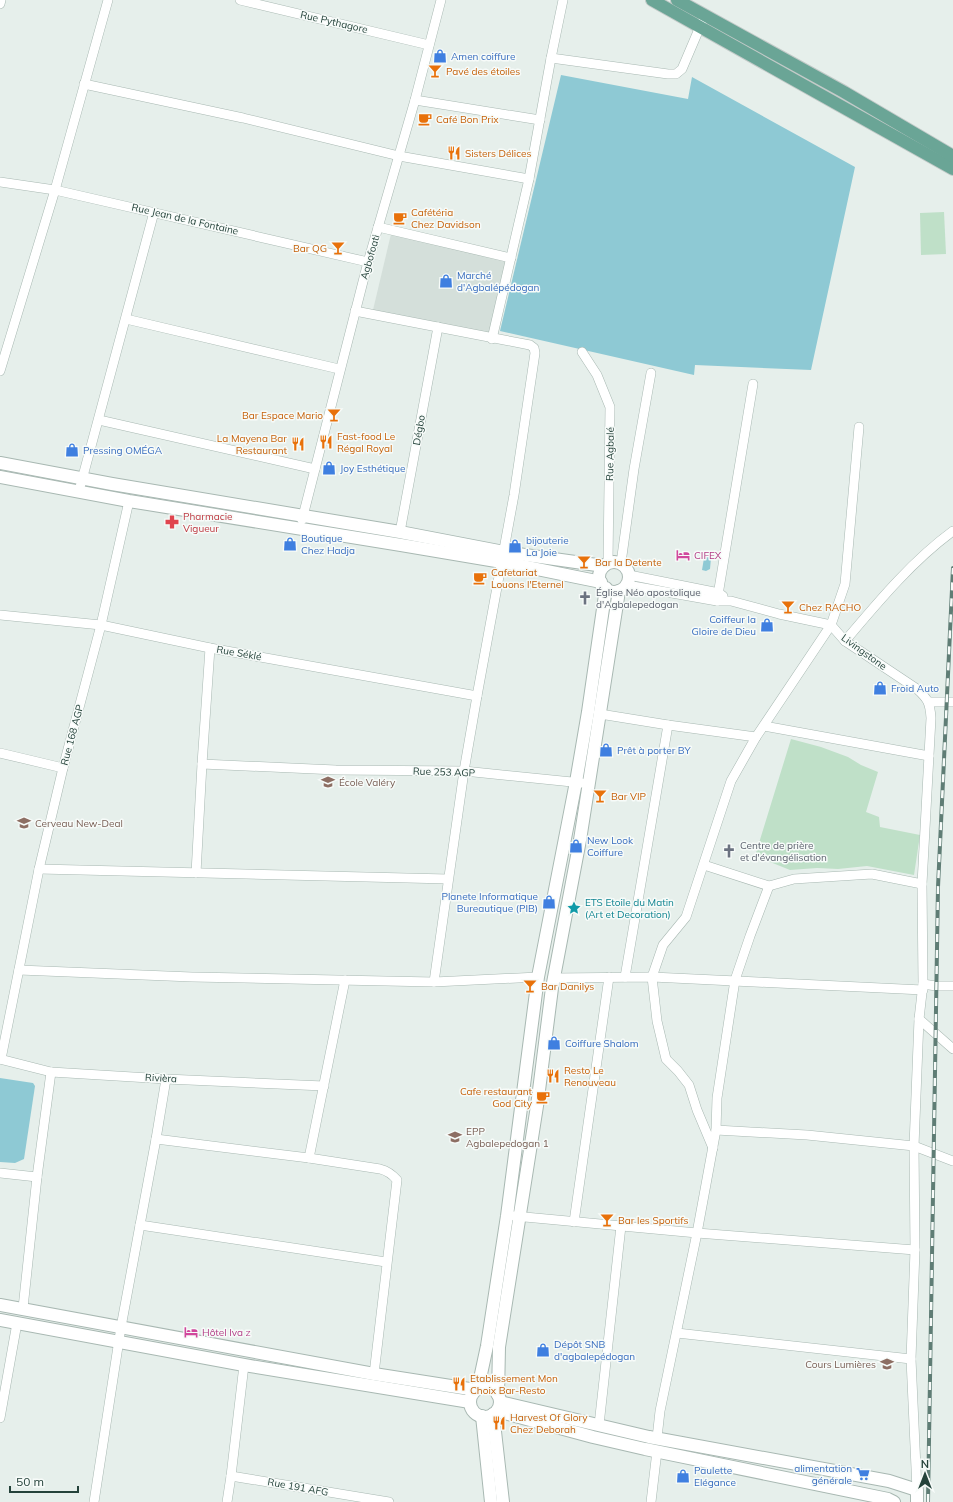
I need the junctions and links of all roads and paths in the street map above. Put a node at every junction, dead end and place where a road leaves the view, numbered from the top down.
1 (1, 0) edge
2 (108, 0) edge
3 (240, 0) edge
4 (441, 0) edge
5 (563, 0) edge
6 (652, 0) edge
7 (677, 0) edge
8 (0, 4) edge
9 (705, 15) junction
10 (700, 27) junction
11 (429, 45) junction
12 (550, 58) junction
13 (84, 84) junction
14 (415, 100) junction
15 (540, 120) junction
16 (399, 156) junction
17 (953, 156) edge
18 (953, 169) edge
19 (529, 179) junction
20 (0, 182) edge
21 (55, 190) junction
22 (154, 212) junction
23 (378, 227) junction
24 (511, 258) junction
25 (368, 262) junction
26 (355, 311) junction
27 (126, 319) junction
28 (438, 328) junction
29 (492, 339) junction
30 (582, 352) dead end
31 (339, 369) junction
32 (0, 372) edge
33 (651, 373) dead end
34 (754, 384) dead end
35 (99, 420) junction
36 (859, 426) dead end
37 (0, 463) edge
38 (315, 469) junction
39 (0, 477) edge
40 (82, 478) junction
41 (79, 491) junction
42 (129, 501) junction
43 (303, 515) junction
44 (299, 529) junction
45 (953, 531) edge
46 (400, 532) junction
47 (503, 557) junction
48 (621, 563) junction
49 (606, 565) junction
50 (625, 583) junction
51 (603, 585) junction
52 (718, 597) junction
53 (0, 615) edge
54 (101, 625) junction
55 (831, 625) junction
56 (845, 641) junction
57 (210, 648) junction
58 (477, 696) junction
59 (929, 702) junction
60 (953, 702) edge
61 (600, 714) junction
62 (668, 725) junction
63 (764, 726) junction
64 (756, 737) junction
65 (0, 753) edge
66 (929, 756) junction
67 (202, 764) junction
68 (62, 768) junction
69 (464, 771) junction
70 (576, 782) junction
71 (589, 783) junction
72 (704, 865) junction
73 (39, 869) junction
74 (196, 873) junction
75 (448, 879) junction
76 (922, 884) junction
77 (769, 886) junction
78 (19, 970) junction
79 (625, 976) junction
80 (538, 977) junction
81 (609, 977) junction
82 (652, 977) junction
83 (554, 978) junction
84 (345, 980) junction
85 (735, 980) junction
86 (434, 982) junction
87 (953, 986) edge
88 (923, 987) junction
89 (919, 1019) junction
90 (953, 1048) edge
91 (0, 1059) edge
92 (51, 1072) junction
93 (166, 1079) junction
94 (324, 1086) junction
95 (716, 1130) junction
96 (156, 1139) junction
97 (914, 1146) junction
98 (713, 1148) junction
99 (309, 1158) junction
100 (953, 1161) edge
101 (0, 1173) edge
102 (37, 1177) junction
103 (506, 1216) junction
104 (519, 1217) junction
105 (574, 1222) junction
106 (140, 1225) junction
107 (621, 1226) junction
108 (697, 1233) junction
109 (915, 1250) junction
110 (386, 1262) junction
111 (0, 1305) edge
112 (23, 1308) junction
113 (0, 1320) edge
114 (17, 1323) junction
115 (121, 1327) junction
116 (677, 1333) junction
117 (119, 1342) junction
118 (911, 1359) junction
119 (244, 1365) junction
120 (374, 1374) junction
121 (477, 1389) junction
122 (470, 1402) junction
123 (494, 1408) junction
124 (0, 1418) edge
125 (599, 1425) junction
126 (657, 1438) junction
127 (657, 1451) junction
128 (231, 1476) junction
129 (917, 1496) edge
130 (94, 1502) edge
131 (227, 1502) edge
132 (389, 1502) edge
133 (491, 1502) edge
134 (504, 1502) edge
135 (651, 1502) edge
136 (894, 1502) edge

1 - 8 street
2 - 13 street
3 - 11 street, Rue Pythagore
4 - 11 street, Agbofoati
5 - 12 street
6 - 10 main road
7 - 9 main road
9 - 10 street
9 - 17 main road
10 - 12 street
10 - 18 main road
11 - 14 street, Agbofoati
12 - 15 street
13 - 16 street
13 - 21 street
14 - 15 street
14 - 16 street, Agbofoati
15 - 19 street
16 - 19 street
16 - 23 street, Agbofoati
19 - 24 street
20 - 21 street, Rue Jean de la Fontaine
21 - 22 street, Rue Jean de la Fontaine
21 - 32 street
22 - 25 street, Rue Jean de la Fontaine
22 - 27 street
23 - 24 street
23 - 25 street, Agbofoati
24 - 29 street
25 - 26 street, Agbofoati
26 - 28 street
26 - 31 street, Agbofoati
27 - 31 street
27 - 35 street
28 - 29 street
28 - 46 street, Dégbo
29 - 47 street
30 - 49 street, Rue Agbalé
31 - 38 street, Agbofoati
33 - 48 street
34 - 52 street
35 - 38 street
35 - 40 street
36 - 55 street
37 - 40 street
38 - 43 street, Agbofoati
39 - 41 street
40 - 41 street
40 - 43 street
41 - 42 street
42 - 44 street
42 - 54 street, Rue 168 AGP
43 - 44 street, Agbofoati
43 - 46 street
44 - 47 street
45 - 56 street
46 - 47 street
47 - 49 street
47 - 51 street
47 - 58 street
48 - 49 street
48 - 50 street
49 - 51 street
50 - 51 street
50 - 52 street
50 - 61 street
51 - 70 street
52 - 55 street
53 - 54 street, Rue Séklé
54 - 57 street, Rue Séklé
54 - 68 street, Rue 168 AGP
55 - 56 street, Livingstone
55 - 63 street
56 - 59 street, Livingstone
57 - 58 street, Rue Séklé
57 - 67 street
58 - 69 street
59 - 60 street
59 - 66 street
61 - 62 street
61 - 71 street
62 - 64 street
62 - 79 street
63 - 64 street
63 - 66 street
64 - 72 street
65 - 68 street
66 - 76 street
67 - 69 street, Rue 253 AGP
67 - 74 street
68 - 73 street, Rue 168 AGP
69 - 70 street, Rue 253 AGP
69 - 75 street
70 - 71 street, Rue 253 AGP
70 - 80 street
71 - 83 street
72 - 77 street
72 - 82 street
73 - 74 street
73 - 78 street, Rue 168 AGP
74 - 75 street
75 - 86 street
76 - 77 street
76 - 88 street
77 - 85 street
78 - 84 street
78 - 91 street, Rue 168 AGP
79 - 81 street
79 - 82 street
80 - 83 street
80 - 86 street
80 - 103 street
81 - 83 street
81 - 105 street
82 - 85 street
82 - 98 street
83 - 104 street
84 - 86 street
84 - 94 street
85 - 88 street
85 - 95 street
87 - 88 street
88 - 89 street
89 - 90 street
89 - 97 street
91 - 92 street, Rivièra
92 - 93 street, Rivièra
92 - 102 street
93 - 94 street, Rivièra
93 - 96 street
94 - 99 street
95 - 97 street
95 - 98 street
96 - 99 street
96 - 106 street
97 - 100 street
97 - 109 street
98 - 108 street
99 - 110 street
101 - 102 street
102 - 112 street
103 - 104 street
103 - 121 street
104 - 105 street
104 - 123 street
105 - 107 street
106 - 110 street
106 - 115 street
107 - 108 street
107 - 125 street
108 - 109 street
108 - 116 street
109 - 118 street
110 - 120 street
111 - 112 street
112 - 115 street
113 - 114 street
114 - 117 street
114 - 124 street
115 - 117 street
115 - 120 street
116 - 118 street
116 - 126 street
117 - 119 street
117 - 130 street
118 - 129 street
119 - 122 street
119 - 128 street
120 - 121 street
121 - 122 street
121 - 123 street
122 - 123 street
123 - 125 street
123 - 127 street
123 - 133 street
123 - 134 street
125 - 126 street
126 - 129 street
127 - 135 street
127 - 136 street
128 - 131 street
128 - 132 street, Rue 191 AFG

